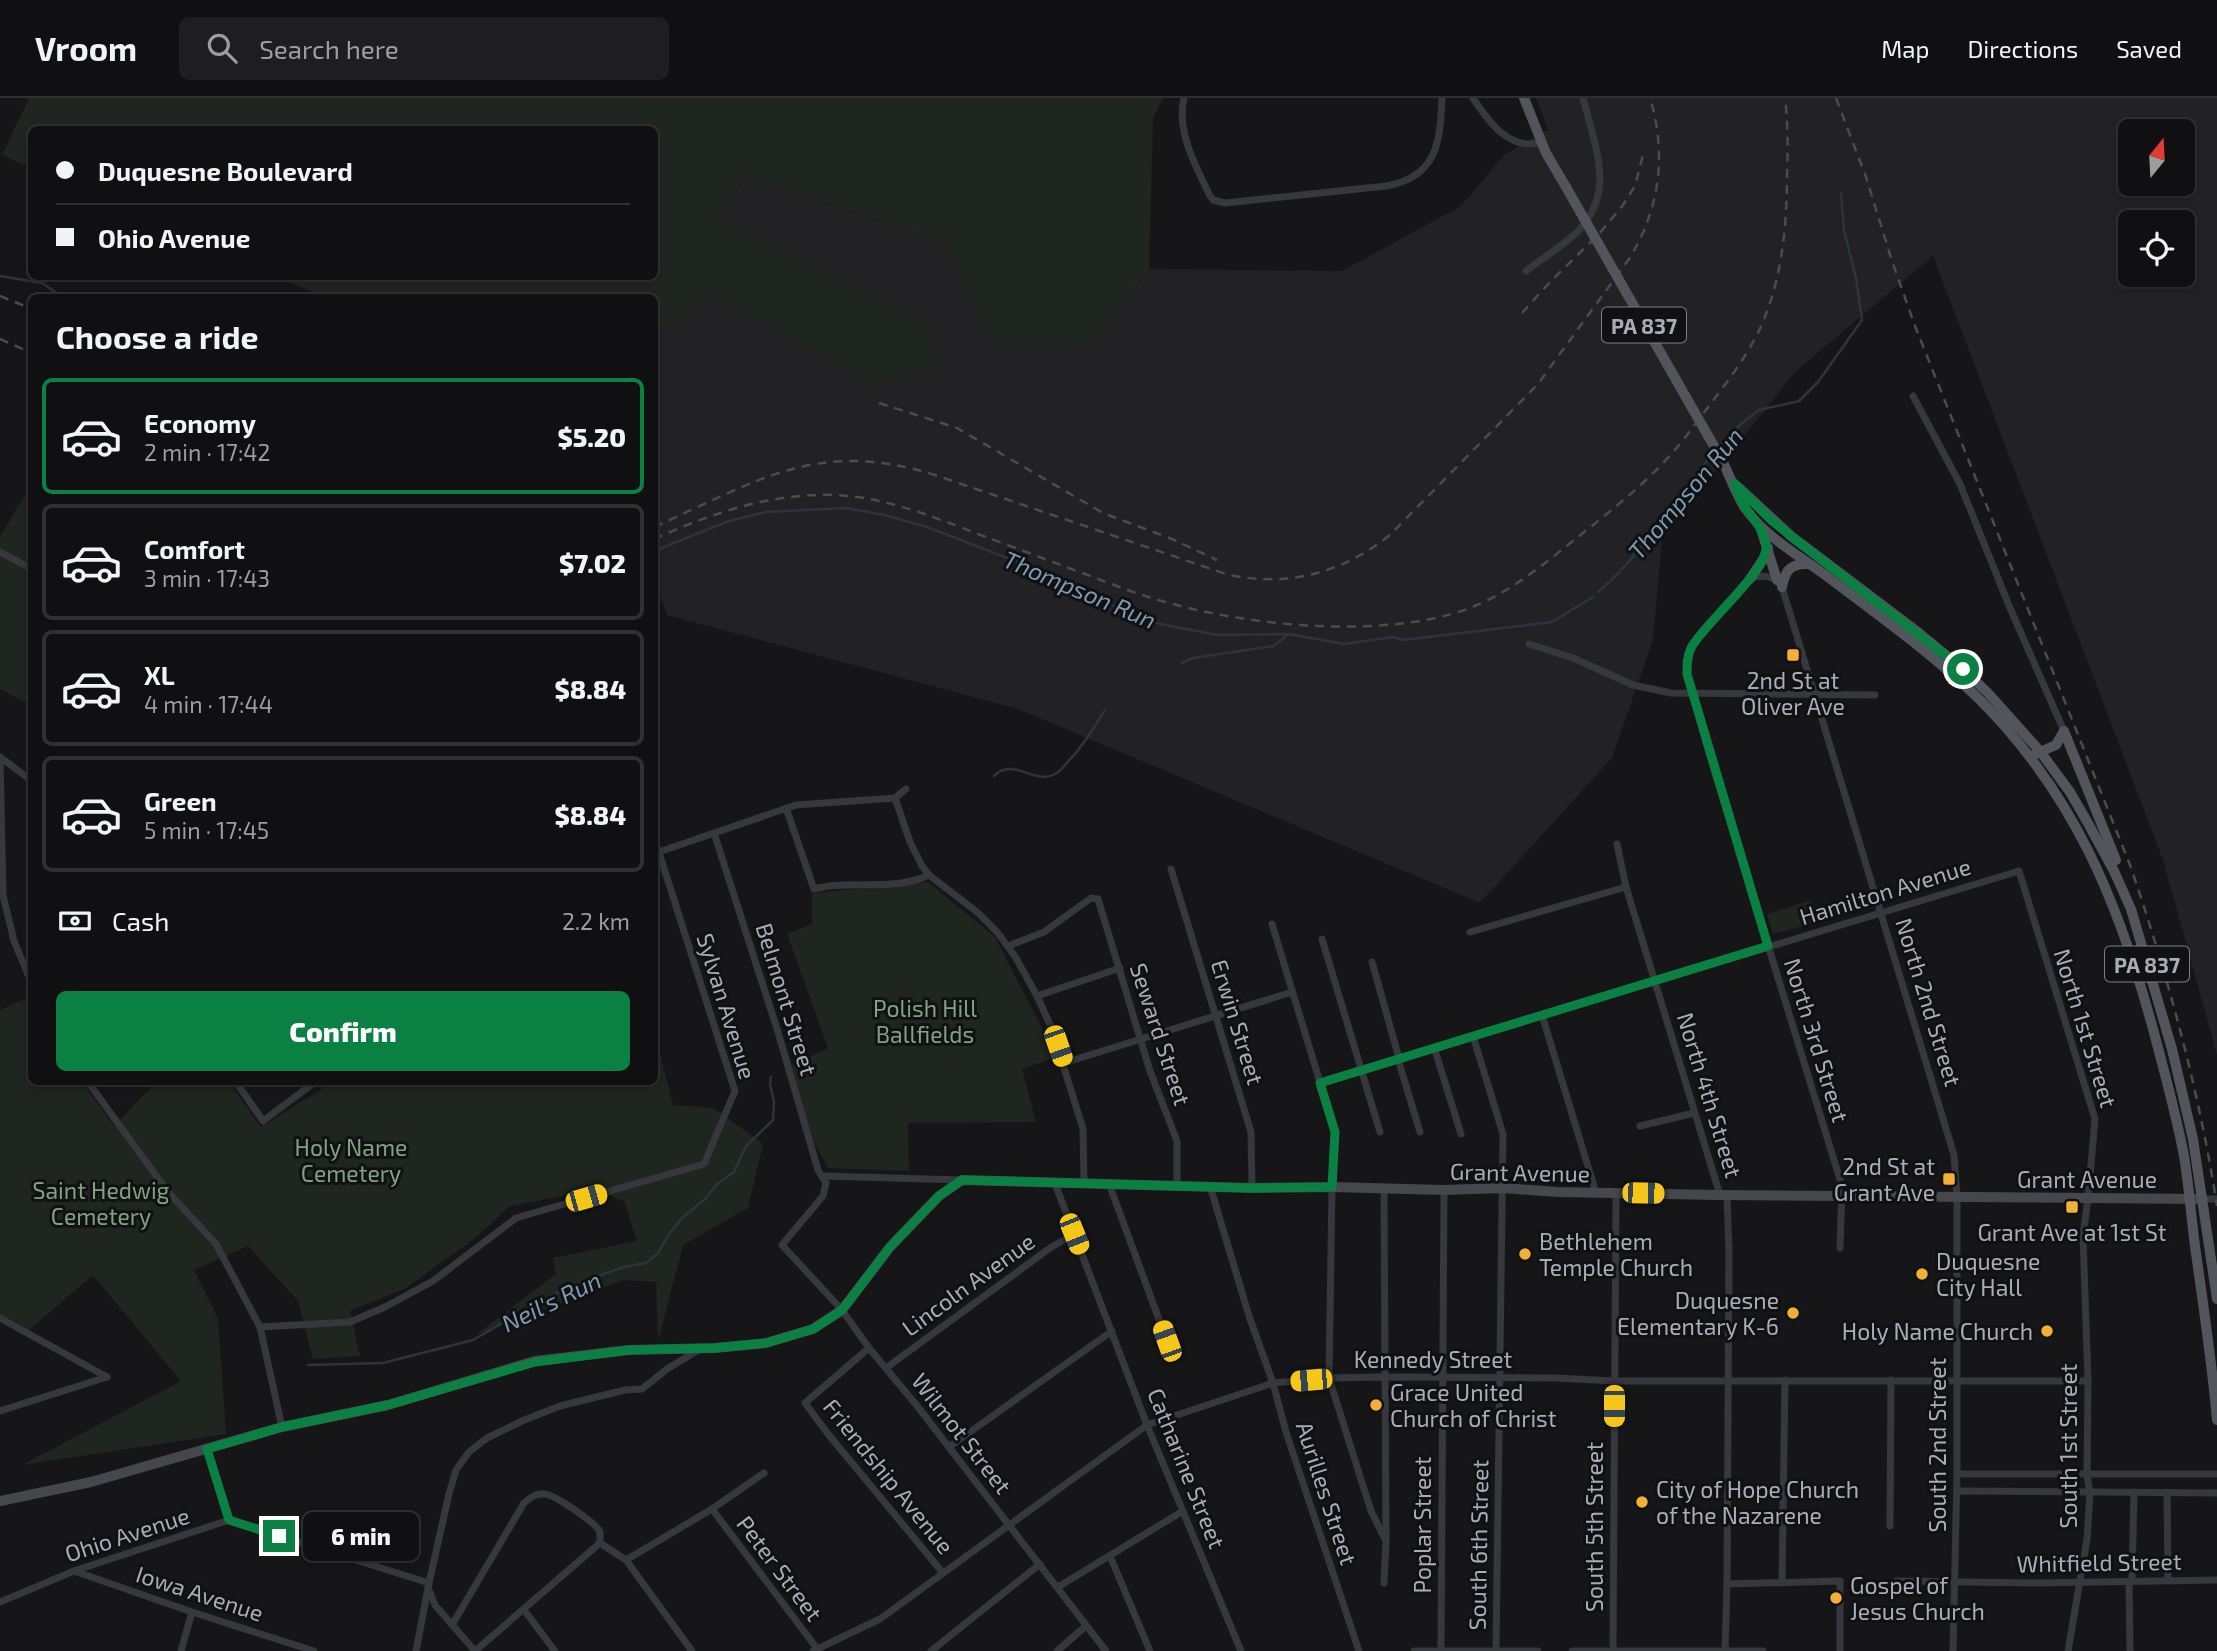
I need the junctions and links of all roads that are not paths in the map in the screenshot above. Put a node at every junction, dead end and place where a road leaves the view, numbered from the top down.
1 (1184, 98) edge
2 (1442, 98) edge
3 (1473, 98) edge
4 (1524, 98) edge
5 (1583, 98) edge
6 (1541, 142) junction
7 (1526, 271) dead end
8 (1913, 396) dead end
9 (1734, 483) junction
10 (1759, 523) junction
11 (1768, 548) junction
12 (0, 552) edge
13 (1809, 564) junction
14 (28, 567) edge
15 (1750, 579) junction
16 (1779, 583) junction
17 (1529, 644) dead end
18 (1692, 693) junction
19 (1814, 694) junction
20 (1875, 695) dead end
21 (2064, 731) junction
22 (2035, 754) junction
23 (0, 757) edge
24 (28, 778) edge
25 (906, 789) dead end
26 (1, 795) edge
27 (895, 798) junction
28 (786, 808) junction
29 (713, 833) junction
30 (1617, 844) dead end
31 (658, 853) edge
32 (658, 856) edge
33 (1171, 869) dead end
34 (2019, 871) joint
35 (929, 875) junction
36 (1626, 887) junction
37 (2131, 909) junction
38 (1882, 912) junction
39 (1272, 924) dead end
40 (2121, 927) junction
41 (1470, 932) dead end
42 (1322, 939) dead end
43 (1007, 946) junction
44 (1768, 946) junction
45 (1372, 962) dead end
46 (1120, 968) junction
47 (28, 974) edge
48 (1655, 981) junction
49 (1292, 992) junction
50 (1037, 996) junction
51 (1216, 1015) junction
52 (1542, 1015) junction
53 (1473, 1036) junction
54 (1141, 1039) junction
55 (1434, 1047) junction
56 (1398, 1058) junction
57 (1064, 1063) junction
58 (1361, 1070) junction
59 (1320, 1083) junction
60 (90, 1085) edge
61 (238, 1085) edge
62 (308, 1085) edge
63 (1695, 1113) junction
64 (1640, 1126) dead end
65 (1380, 1132) dead end
66 (1420, 1132) dead end
67 (1461, 1134) dead end
68 (823, 1176) junction
69 (962, 1180) junction
70 (1054, 1181) junction
71 (1084, 1183) junction
72 (1110, 1184) junction
73 (1177, 1185) junction
74 (1210, 1186) junction
75 (1332, 1187) junction
76 (1252, 1188) junction
77 (1502, 1188) junction
78 (1384, 1190) junction
79 (1444, 1190) junction
80 (1596, 1193) junction
81 (1615, 1193) junction
82 (1723, 1195) junction
83 (1841, 1196) junction
84 (1957, 1197) junction
85 (2088, 1198) junction
86 (2190, 1199) junction
87 (2203, 1199) junction
88 (2217, 1199) edge
89 (1074, 1234) junction
90 (1840, 1248) dead end
91 (2217, 1299) edge
92 (842, 1310) junction
93 (0, 1318) edge
94 (260, 1327) junction
95 (1112, 1331) junction
96 (1167, 1341) dead end
97 (700, 1348) junction
98 (869, 1348) junction
99 (886, 1368) junction
100 (1385, 1377) junction
101 (1443, 1377) junction
102 (1329, 1378) junction
103 (1499, 1379) junction
104 (1785, 1380) junction
105 (1891, 1380) junction
106 (1614, 1381) junction
107 (1728, 1381) junction
108 (2088, 1381) junction
109 (1957, 1382) junction
110 (1273, 1383) junction
111 (0, 1410) edge
112 (2217, 1420) edge
113 (1147, 1425) junction
114 (282, 1427) junction
115 (949, 1447) junction
116 (207, 1449) junction
117 (764, 1473) dead end
118 (1957, 1474) junction
119 (2217, 1474) edge
120 (2087, 1475) junction
121 (1957, 1491) junction
122 (2134, 1492) junction
123 (2167, 1492) junction
124 (2090, 1493) junction
125 (2217, 1493) edge
126 (0, 1501) edge
127 (712, 1509) junction
128 (1183, 1511) junction
129 (229, 1520) junction
130 (1010, 1525) junction
131 (1890, 1526) dead end
132 (1386, 1541) junction
133 (600, 1543) junction
134 (1110, 1556) junction
135 (626, 1560) junction
136 (1040, 1564) junction
137 (74, 1571) junction
138 (943, 1573) junction
139 (2168, 1580) junction
140 (2217, 1580) edge
141 (1898, 1581) dead end
142 (1954, 1581) junction
143 (2131, 1581) junction
144 (2078, 1582) junction
145 (429, 1583) junction
146 (1384, 1583) dead end
147 (1782, 1583) junction
148 (1727, 1584) junction
149 (1059, 1587) junction
150 (0, 1602) edge
151 (524, 1610) junction
152 (192, 1612) junction
153 (452, 1625) junction
154 (1086, 1626) junction
155 (816, 1650) edge
156 (1441, 1650) edge
157 (1496, 1650) edge
158 (1725, 1650) edge
159 (181, 1651) edge
160 (314, 1651) edge
161 (416, 1651) edge
162 (475, 1651) edge
163 (555, 1651) edge
164 (692, 1651) edge
165 (931, 1651) edge
166 (1057, 1651) edge
167 (1106, 1651) edge
168 (1150, 1651) edge
169 (1241, 1651) edge
170 (1359, 1651) edge
171 (1414, 1651) edge
172 (1538, 1651) edge
173 (1572, 1651) edge
174 (1613, 1651) edge
175 (1763, 1651) edge
176 (1840, 1651) edge
177 (1953, 1651) edge
178 (2068, 1651) edge
179 (2130, 1651) edge

1 - 2 street
3 - 6 street
4 - 6 main road, PA 837
5 - 7 street
6 - 9 main road, PA 837, bridge
8 - 21 street
9 - 10 main road, PA 837
9 - 22 main road, PA 837
10 - 11 main road
10 - 13 main road, PA 837
11 - 15 main road
11 - 16 main road
12 - 14 street
13 - 16 main road
13 - 22 main road, PA 837
15 - 16 street
15 - 18 street, North 3rd Street
16 - 19 street, North 2nd Street
17 - 18 street
18 - 19 street
18 - 44 street, North 3rd Street
19 - 20 street
19 - 38 street, North 2nd Street
21 - 22 main road
21 - 37 main road
22 - 37 main road, PA 837
22 - 40 main road, PA 837
23 - 24 street
23 - 26 street
25 - 27 street
26 - 47 street
27 - 28 street
27 - 35 street
28 - 29 street
28 - 35 street
29 - 31 street
29 - 68 street, Belmont Street
30 - 36 street, North 4th Street
32 - 94 street, Sylvan Avenue
33 - 51 street, Erwin Street
34 - 38 street, Hamilton Avenue
34 - 85 street, North 1st Street
35 - 43 street
36 - 41 street
36 - 48 street, North 4th Street
37 - 40 main road
37 - 87 main road, PA 837
38 - 44 street, Hamilton Avenue
38 - 84 street, North 2nd Street
39 - 49 street
40 - 86 main road, PA 837
42 - 58 street
43 - 46 street, Seward Street
43 - 50 street
44 - 48 street, Hamilton Avenue
44 - 83 street, North 3rd Street
45 - 56 street
46 - 50 street
46 - 54 street, Seward Street
48 - 52 street, Hamilton Avenue
48 - 63 street, North 4th Street
49 - 51 street
49 - 59 street
50 - 57 street
51 - 54 street
51 - 76 street, Erwin Street
52 - 53 street, Hamilton Avenue
52 - 80 street
53 - 55 street, Hamilton Avenue
53 - 77 street, South 6th Street
54 - 57 street
54 - 73 street, Seward Street
55 - 56 street, Hamilton Avenue
55 - 67 street
56 - 58 street, Hamilton Avenue
56 - 66 street
57 - 71 street
58 - 59 street, Hamilton Avenue
58 - 65 street
59 - 75 street
60 - 94 street
61 - 62 street
63 - 64 street
63 - 82 street, North 4th Street
68 - 69 street, Grant Avenue
68 - 92 street, Wilmot Street
69 - 70 street, Grant Avenue
69 - 92 street
70 - 71 street, Grant Avenue
70 - 89 street, Catharine Street
71 - 72 street, Grant Avenue
72 - 73 street, Grant Avenue
72 - 96 street
73 - 74 street, Grant Avenue
74 - 76 street, Grant Avenue
74 - 110 street, Aurilles Street
75 - 76 street, Grant Avenue
75 - 78 street, Grant Avenue
75 - 102 street
77 - 79 street, Grant Avenue
77 - 80 street, Grant Avenue
77 - 103 street, South 6th Street
78 - 79 street, Grant Avenue
78 - 100 street
79 - 101 street, Poplar Street
80 - 81 street, Grant Avenue
81 - 82 street, Grant Avenue
81 - 106 street, South 5th Street
82 - 83 street, Grant Avenue
82 - 107 street, North 4th Street
83 - 84 street, Grant Avenue
83 - 90 street, North 3rd Street
84 - 85 street, Grant Avenue
84 - 109 street, South 2nd Street
85 - 86 street, Grant Avenue
85 - 108 street, South 1st Street
86 - 87 street, Grant Avenue
86 - 112 main road, PA 837
87 - 88 street, Grant Avenue
87 - 91 main road, PA 837
89 - 95 street, Catharine Street
89 - 99 street, Lincoln Avenue
92 - 97 street
92 - 98 street, Wilmot Street
93 - 111 street
94 - 114 street
95 - 113 street, Catharine Street
95 - 115 street
97 - 114 street
97 - 145 street
98 - 99 street, Wilmot Street
98 - 138 street, Friendship Avenue
99 - 115 street, Wilmot Street
100 - 101 street, Kennedy Street
100 - 102 street, Kennedy Street
100 - 132 street
101 - 103 street, Kennedy Street
101 - 156 street, Poplar Street
102 - 110 street, Kennedy Street
102 - 132 street
103 - 106 street, Kennedy Street
103 - 157 street, South 6th Street
104 - 105 street, Kennedy Street
104 - 107 street, Kennedy Street
104 - 147 street
105 - 109 street, Kennedy Street
105 - 131 street
106 - 107 street, Kennedy Street
106 - 174 street, South 5th Street
107 - 148 street, North 4th Street
108 - 109 street, Kennedy Street
108 - 120 street, South 1st Street
109 - 118 street, South 2nd Street
110 - 113 street, Kennedy Street
110 - 170 street, Aurilles Street
113 - 128 street, Catharine Street
113 - 130 street, Kennedy Street
114 - 116 street
115 - 130 street, Wilmot Street
116 - 126 street
116 - 129 street
117 - 127 street
118 - 120 street
118 - 121 street, South 2nd Street
119 - 120 street
120 - 124 street, South 1st Street
121 - 124 street
121 - 142 street, South 2nd Street
122 - 123 street
122 - 124 street
122 - 143 street
123 - 125 street
123 - 139 street
124 - 144 street, South 1st Street
127 - 135 street
127 - 155 street, Peter Street
128 - 134 street
128 - 169 street, Catharine Street
129 - 137 street, Ohio Avenue
129 - 145 street
130 - 136 street, Wilmot Street
130 - 138 street, Kennedy Street
132 - 146 street
133 - 135 street
133 - 151 street
133 - 153 street
134 - 149 street
134 - 168 street
135 - 164 street
136 - 149 street, Wilmot Street
136 - 165 street
137 - 150 street, Ohio Avenue
137 - 152 street, Iowa Avenue
138 - 155 street, Kennedy Street
139 - 140 street, Whitfield Street
139 - 143 street, Whitfield Street
141 - 142 street, Whitfield Street
142 - 144 street, Whitfield Street
142 - 177 street, South 2nd Street
143 - 144 street, Whitfield Street
143 - 179 street
144 - 178 street, South 1st Street
145 - 153 street
145 - 161 street
147 - 148 street
147 - 176 street
148 - 158 street, North 4th Street
149 - 154 street, Wilmot Street
151 - 162 street
151 - 163 street
152 - 159 street
152 - 160 street, Iowa Avenue
153 - 162 street
154 - 166 street
154 - 167 street, Wilmot Street
156 - 157 street
156 - 171 street
157 - 172 street
158 - 174 street
158 - 175 street
173 - 174 street

